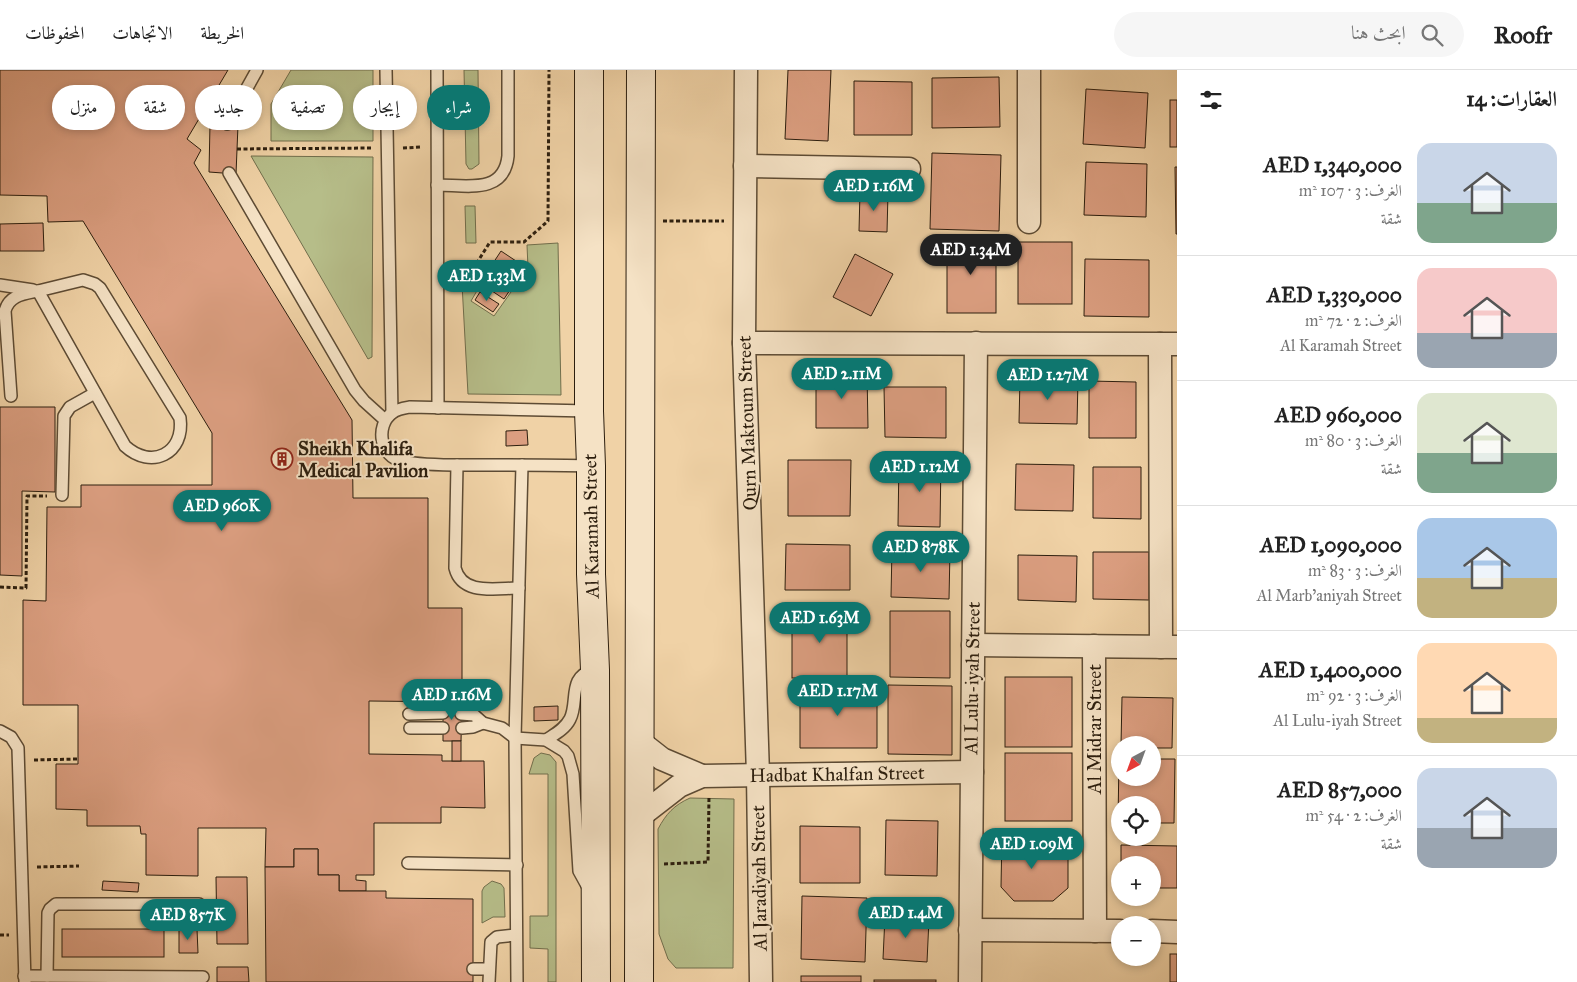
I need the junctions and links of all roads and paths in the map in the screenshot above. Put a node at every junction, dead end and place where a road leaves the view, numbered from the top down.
1 (257, 70) edge
2 (386, 70) edge
3 (437, 70) edge
4 (508, 70) edge
5 (549, 70) edge
6 (589, 70) edge
7 (641, 70) edge
8 (746, 70) edge
9 (1029, 70) edge
10 (249, 85) edge
11 (437, 147) junction
12 (387, 148) junction
13 (237, 149) dead end
14 (745, 166) junction
15 (909, 169) dead end
16 (229, 173) dead end
17 (437, 185) junction
18 (745, 221) junction
19 (641, 222) junction
20 (1029, 222) dead end
21 (473, 269) dead end
22 (0, 285) edge
23 (38, 291) junction
24 (3, 336) edge
25 (744, 343) junction
26 (976, 344) junction
27 (1168, 344) edge
28 (95, 393) junction
29 (11, 396) dead end
30 (438, 408) junction
31 (589, 411) junction
32 (389, 416) junction
33 (456, 465) junction
34 (522, 465) junction
35 (591, 466) junction
36 (62, 495) joint
37 (0, 588) edge
38 (519, 588) junction
39 (973, 645) junction
40 (1094, 646) junction
41 (1169, 647) edge
42 (595, 670) junction
43 (443, 714) dead end
44 (462, 714) dead end
45 (483, 723) junction
46 (443, 728) dead end
47 (462, 728) dead end
48 (0, 731) edge
49 (515, 738) junction
50 (546, 740) junction
51 (639, 741) junction
52 (78, 759) dead end
53 (19, 760) junction
54 (972, 772) junction
55 (758, 775) junction
56 (706, 784) junction
57 (639, 817) junction
58 (408, 862) dead end
59 (664, 864) dead end
60 (517, 865) junction
61 (79, 866) dead end
62 (21, 868) junction
63 (596, 897) junction
64 (199, 904) dead end
65 (970, 930) junction
66 (1095, 931) junction
67 (1111, 931) edge
68 (1161, 932) edge
69 (1177, 932) edge
70 (516, 935) junction
71 (473, 969) dead end
72 (489, 969) junction
73 (47, 976) junction
74 (203, 977) dead end
75 (24, 980) edge
76 (489, 982) edge
77 (517, 982) edge
78 (596, 982) edge
79 (639, 982) edge
80 (761, 982) edge
81 (970, 982) edge

1 - 10 lane
2 - 12 lane
3 - 11 lane
4 - 17 lane
5 - 21 path
6 - 31 main road, Al Karamah Street
7 - 19 main road
8 - 14 street, Qurn Maktoum Street
9 - 20 street
11 - 12 path
11 - 17 lane
12 - 13 path
12 - 32 lane
14 - 15 street
14 - 18 street, Qurn Maktoum Street
16 - 32 lane
17 - 30 lane
18 - 19 path
18 - 25 street, Qurn Maktoum Street
19 - 51 main road
22 - 23 lane
23 - 24 lane
23 - 28 lane
23 - 28 lane
24 - 29 lane
25 - 26 street
25 - 55 street, Qurn Maktoum Street
26 - 27 street
26 - 39 street, Al Lulu-iyah Street
27 - 41 street
28 - 36 lane
30 - 31 lane
30 - 32 lane
31 - 35 main road, Al Karamah Street
32 - 33 lane
33 - 34 lane
33 - 38 lane
34 - 35 lane
34 - 38 lane
35 - 42 main road, Al Karamah Street
36 - 37 path
38 - 49 lane
39 - 40 street
39 - 54 street, Al Lulu-iyah Street
40 - 41 street
40 - 66 street, Al Midrar Street
42 - 50 lane
42 - 63 main road, Al Karamah Street
43 - 46 lane
44 - 45 lane
45 - 47 lane
45 - 49 lane
48 - 53 lane
49 - 50 lane
49 - 60 lane
50 - 63 lane
51 - 56 street, Hadbat Khalfan Street
51 - 57 main road
52 - 53 path
53 - 62 lane
54 - 55 street, Hadbat Khalfan Street
54 - 65 street, Al Lulu-iyah Street
55 - 56 street, Hadbat Khalfan Street
55 - 80 street, Al Jaradiyah Street
56 - 57 street, Hadbat Khalfan Street
56 - 59 path
57 - 79 main road
58 - 60 lane
60 - 70 lane
61 - 62 path
62 - 75 lane
63 - 78 main road, Al Karamah Street
64 - 73 lane
65 - 66 street
65 - 81 street, Al Lulu-iyah Street
66 - 67 street
68 - 69 street
70 - 72 lane
70 - 77 lane
71 - 72 lane
72 - 76 lane
73 - 74 lane
73 - 75 lane

